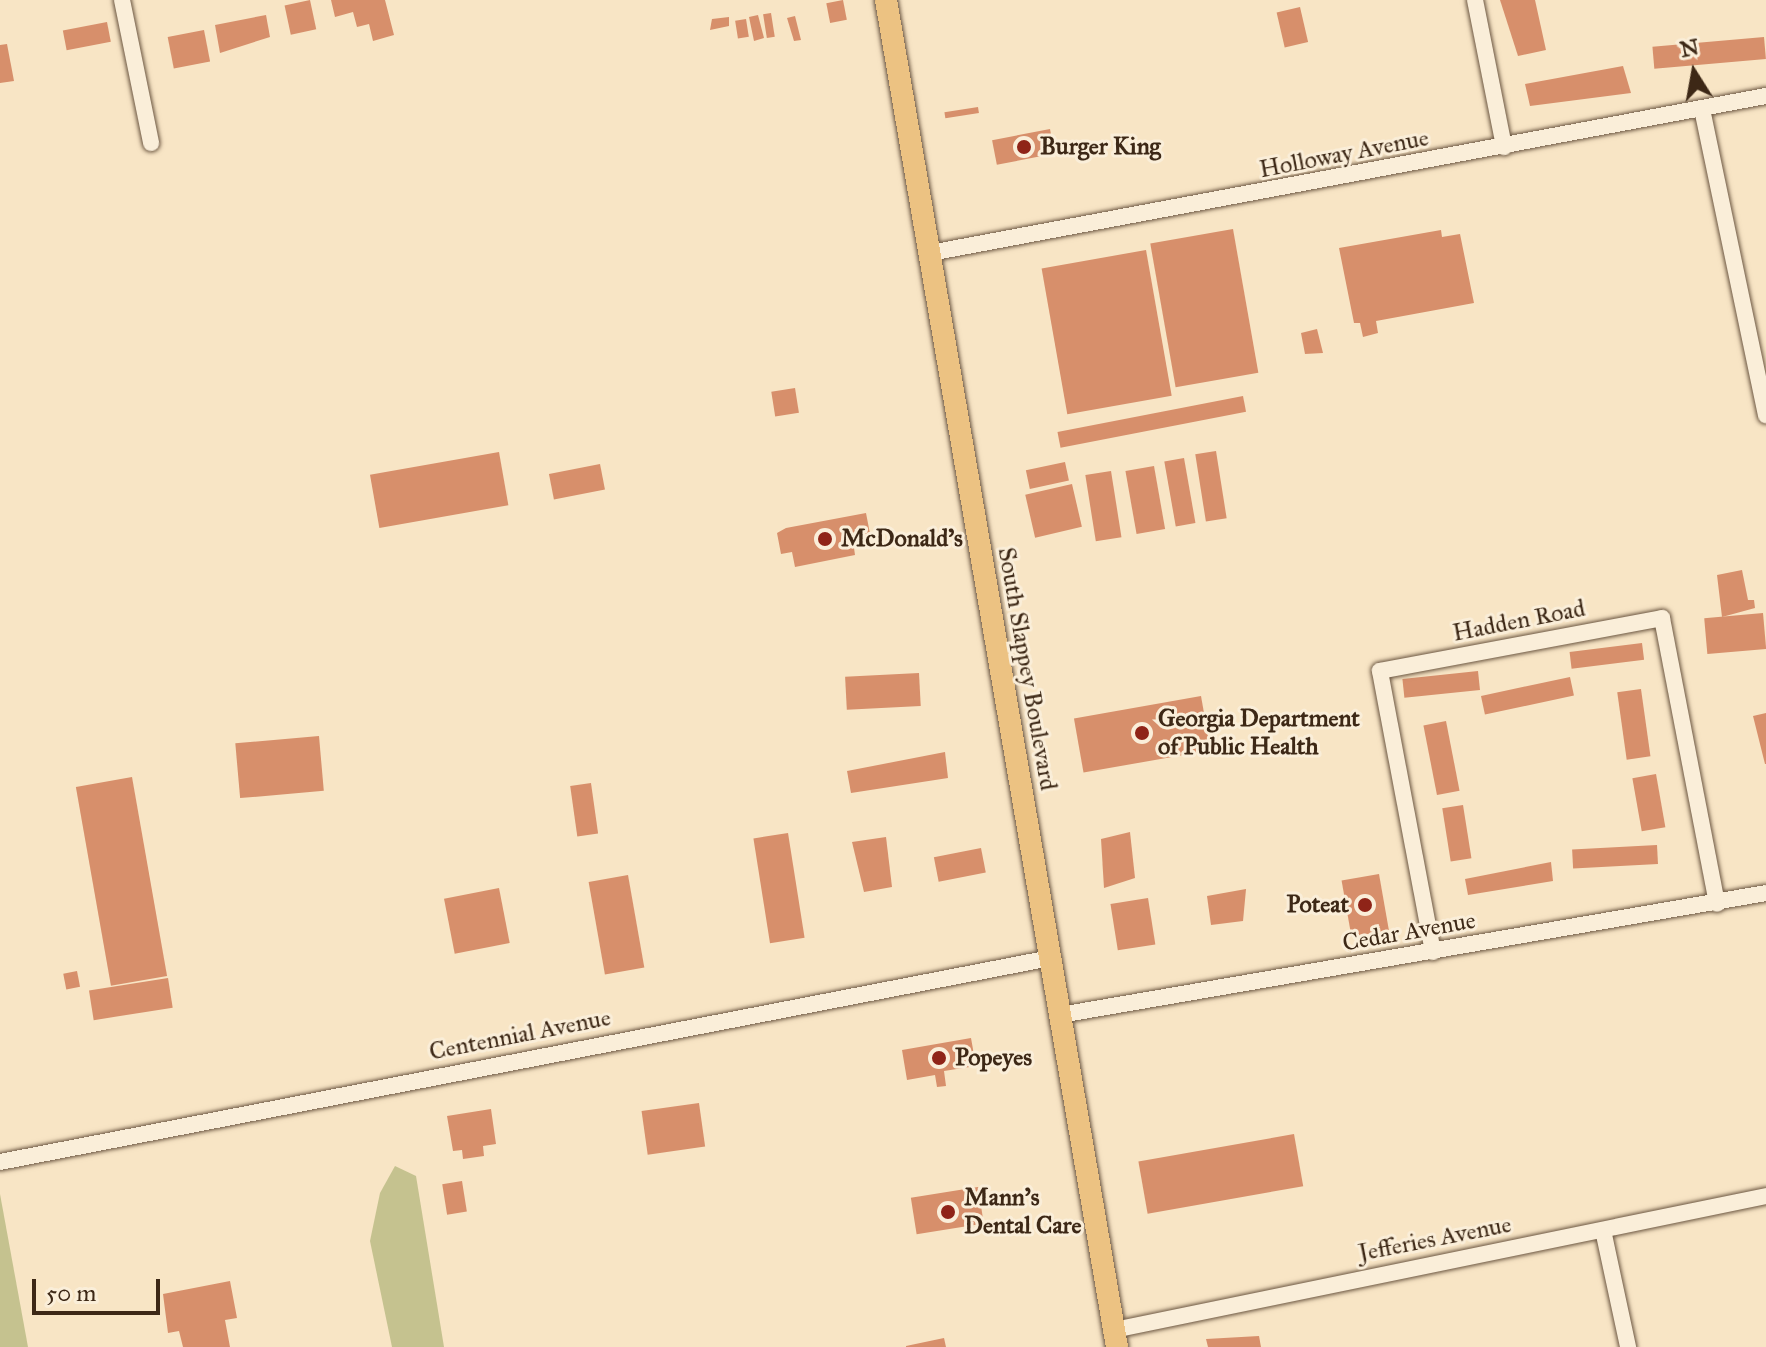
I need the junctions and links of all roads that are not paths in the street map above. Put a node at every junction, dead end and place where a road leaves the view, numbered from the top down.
1 (122, 0) edge
2 (886, 0) edge
3 (1475, 0) edge
4 (1766, 96) edge
5 (1702, 109) junction
6 (151, 143) dead end
7 (1504, 147) junction
8 (930, 253) junction
9 (1765, 404) edge
10 (1766, 893) edge
11 (1717, 904) junction
12 (1433, 952) junction
13 (1050, 958) junction
14 (1060, 1015) junction
15 (0, 1162) edge
16 (1766, 1196) edge
17 (1603, 1230) junction
18 (1115, 1338) edge
19 (1628, 1347) edge

1 - 6 street
2 - 8 main road, South Slappey Boulevard
3 - 7 street
4 - 5 street, Holloway Avenue
5 - 7 street, Holloway Avenue
5 - 9 street
7 - 8 street, Holloway Avenue
8 - 13 main road, South Slappey Boulevard
10 - 11 street, Cedar Avenue
11 - 12 street, Cedar Avenue
11 - 12 street, Hadden Road
12 - 14 street, Cedar Avenue
13 - 14 main road, South Slappey Boulevard
13 - 15 street, Centennial Avenue
14 - 18 main road, South Slappey Boulevard
16 - 17 street, Jefferies Avenue
17 - 18 street, Jefferies Avenue
17 - 19 street

